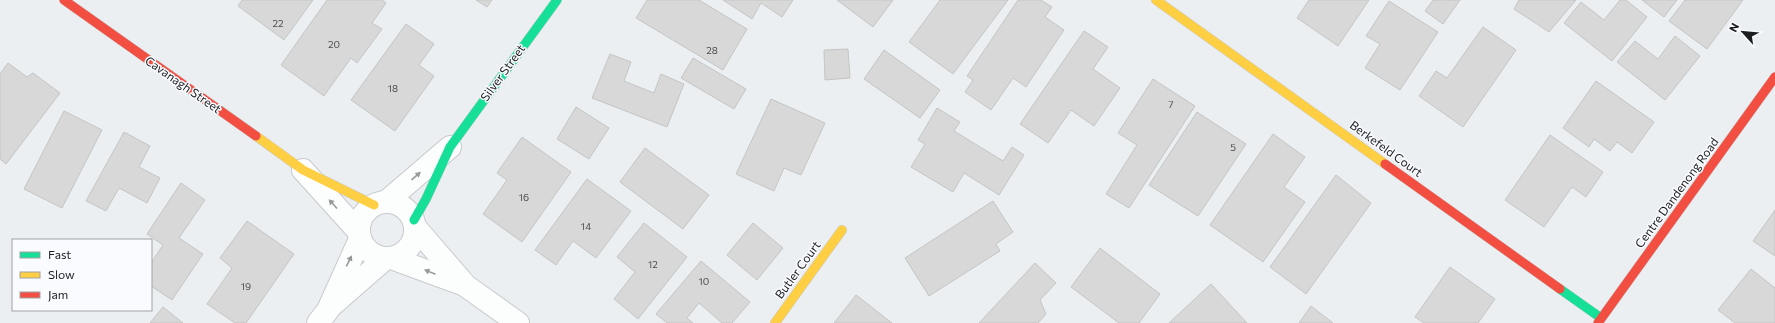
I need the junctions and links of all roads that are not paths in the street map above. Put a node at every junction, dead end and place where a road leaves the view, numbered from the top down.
1 (64, 0) edge
2 (557, 0) edge
3 (1156, 0) edge
4 (1775, 78) edge
5 (450, 147) junction
6 (303, 170) junction
7 (380, 203) junction
8 (414, 224) junction
9 (842, 230) dead end
10 (360, 236) junction
11 (388, 258) junction
12 (466, 286) junction
13 (323, 316) edge
14 (1599, 320) edge
15 (518, 323) edge
16 (775, 323) edge

1 - 6 street, Cavanagh Street
2 - 5 street, Silver Street
3 - 14 street, Berkefeld Court
4 - 14 street, Centre Dandenong Road
7 -> 5 street, Silver Street
5 - 8 street, Silver Street
6 - 7 street, Cavanagh Street
10 -> 6 street, Cavanagh Street
7 - 8 street
7 - 10 street
8 - 11 street
8 - 12 street
9 - 16 street, Butler Court
10 - 11 street
13 -> 10 street
12 -> 11 street
11 - 13 street
12 - 15 street

